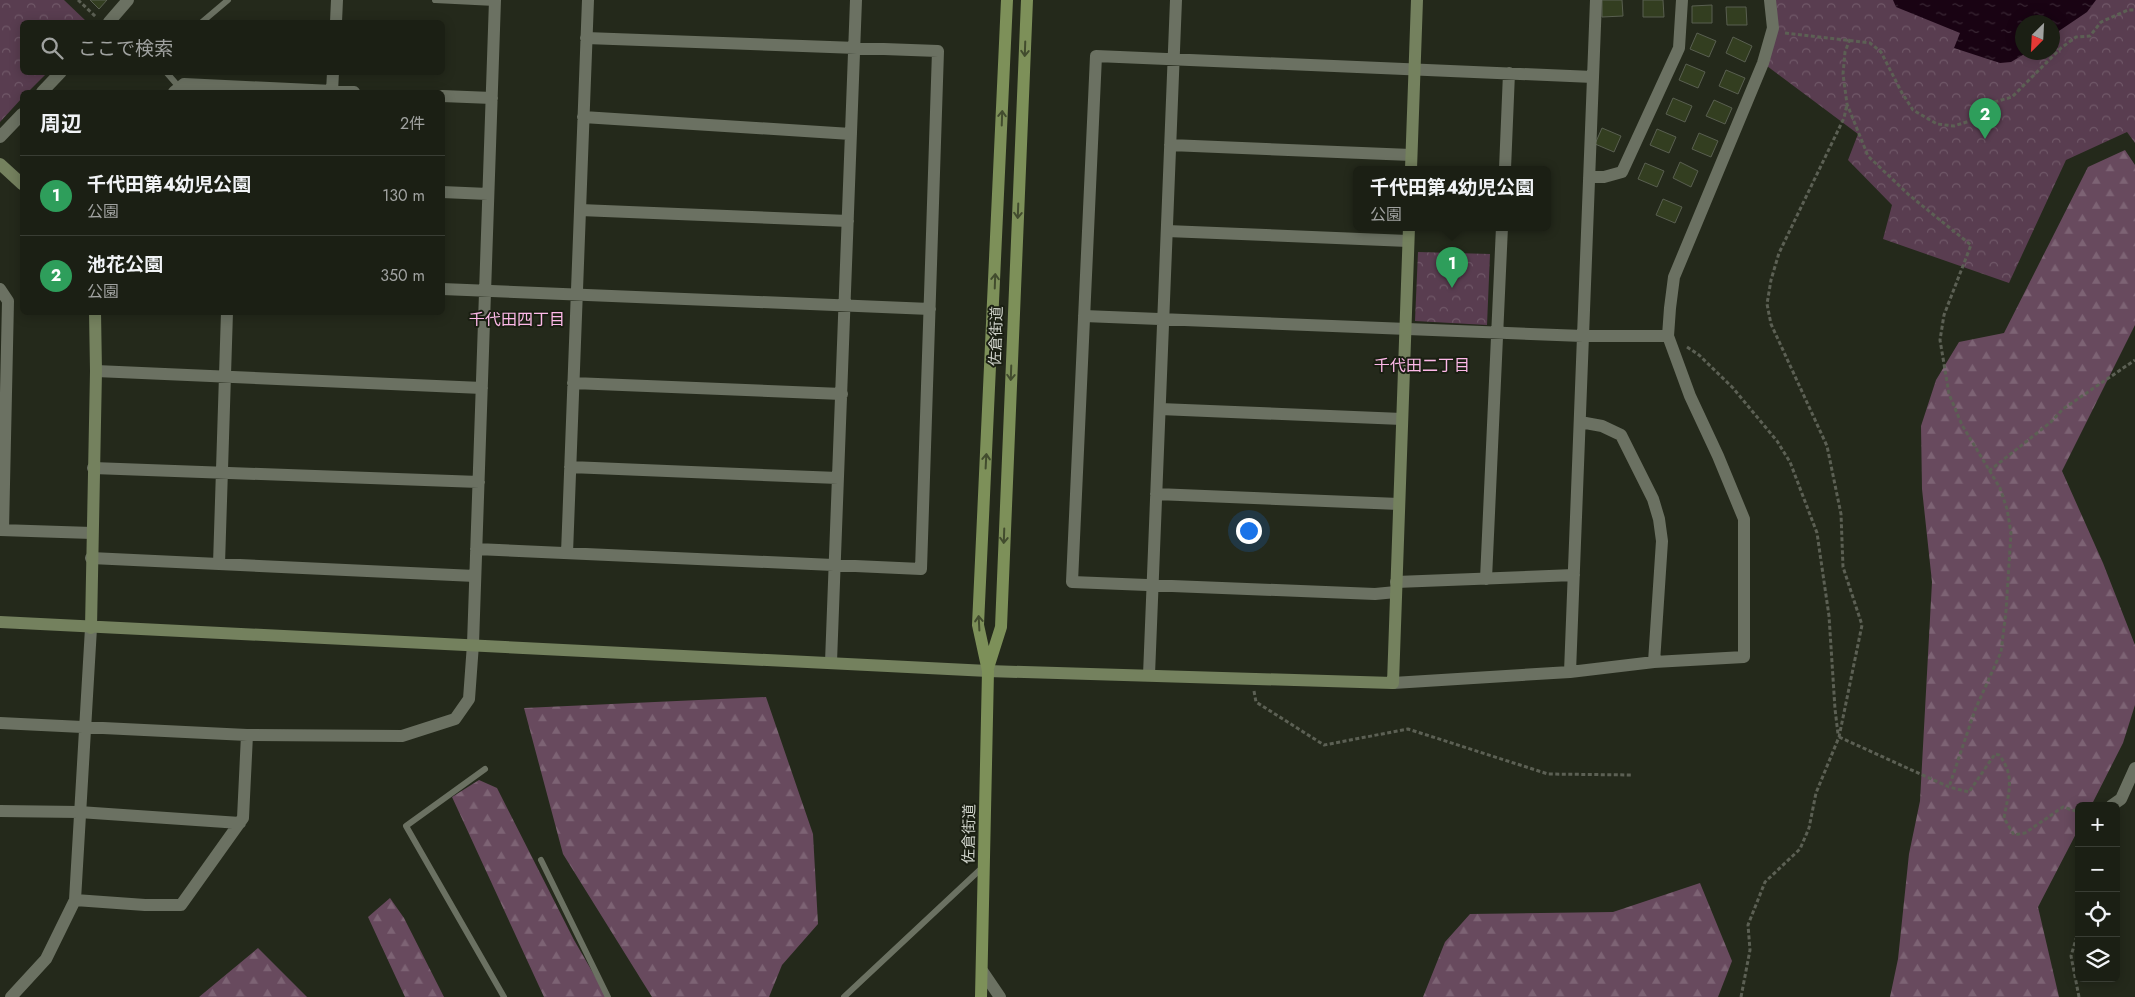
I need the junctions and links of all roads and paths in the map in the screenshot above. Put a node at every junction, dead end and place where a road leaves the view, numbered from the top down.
1 (78, 0) edge
2 (128, 0) edge
3 (228, 0) edge
4 (337, 0) edge
5 (435, 0) edge
6 (588, 0) edge
7 (856, 0) edge
8 (1006, 0) edge
9 (1027, 0) edge
10 (1176, 0) edge
11 (1417, 0) edge
12 (1596, 0) edge
13 (1682, 0) edge
14 (1770, 0) edge
15 (495, 2) edge
16 (2135, 10) edge
17 (97, 17) dead end
18 (113, 20) edge
19 (204, 20) edge
20 (336, 20) edge
21 (1772, 32) junction
22 (586, 38) junction
23 (1850, 39) junction
24 (854, 48) junction
25 (1174, 60) junction
26 (1414, 69) junction
27 (1510, 73) junction
28 (59, 75) edge
29 (168, 75) edge
30 (333, 75) edge
31 (1593, 77) junction
32 (44, 90) edge
33 (177, 90) edge
34 (295, 90) edge
35 (332, 90) edge
36 (445, 96) edge
37 (492, 98) junction
38 (1847, 104) junction
39 (20, 116) edge
40 (583, 116) junction
41 (851, 134) junction
42 (0, 137) edge
43 (1170, 145) junction
44 (1411, 155) junction
45 (0, 164) edge
46 (1411, 166) edge
47 (1505, 166) edge
48 (1590, 177) junction
49 (20, 182) edge
50 (445, 192) edge
51 (488, 194) junction
52 (580, 210) junction
53 (848, 221) junction
54 (1167, 231) junction
55 (1409, 231) edge
56 (1502, 231) edge
57 (1408, 241) junction
58 (445, 288) edge
59 (0, 289) edge
60 (485, 290) junction
61 (576, 294) junction
62 (845, 305) junction
63 (930, 309) junction
64 (95, 315) edge
65 (227, 315) edge
66 (1084, 316) junction
67 (1163, 320) junction
68 (1405, 329) junction
69 (1497, 333) junction
70 (1583, 336) junction
71 (1668, 336) junction
72 (3, 354) edge
73 (2135, 360) edge
74 (96, 371) junction
75 (225, 377) junction
76 (573, 383) junction
77 (482, 388) junction
78 (842, 394) junction
79 (1160, 409) junction
80 (1402, 419) junction
81 (1580, 422) junction
82 (2, 445) edge
83 (570, 466) junction
84 (93, 468) junction
85 (1990, 471) junction
86 (222, 473) junction
87 (838, 478) junction
88 (478, 482) junction
89 (1156, 494) junction
90 (1399, 504) junction
91 (1, 530) edge
92 (92, 533) junction
93 (476, 549) junction
94 (567, 553) junction
95 (92, 558) junction
96 (220, 564) junction
97 (835, 565) junction
98 (1574, 575) junction
99 (475, 576) junction
100 (1486, 580) junction
101 (1153, 585) junction
102 (1396, 587) junction
103 (0, 622) edge
104 (91, 628) junction
105 (473, 644) junction
106 (831, 662) junction
107 (1654, 662) junction
108 (988, 671) junction
109 (1570, 672) junction
110 (1149, 674) junction
111 (1252, 678) junction
112 (1393, 683) junction
113 (0, 723) edge
114 (84, 726) junction
115 (247, 735) junction
116 (1839, 737) junction
117 (2135, 768) edge
118 (485, 769) dead end
119 (1631, 775) dead end
120 (1949, 787) junction
121 (2117, 802) edge
122 (0, 811) edge
123 (2075, 811) edge
124 (79, 812) junction
125 (240, 823) junction
126 (541, 860) dead end
127 (985, 866) junction
128 (75, 900) junction
129 (2077, 937) edge
130 (983, 972) junction
131 (11, 997) edge
132 (504, 997) edge
133 (608, 997) edge
134 (844, 997) edge
135 (981, 997) edge
136 (1000, 997) edge
137 (1741, 997) edge
138 (2078, 997) edge

1 - 17 path
2 - 18 street
3 - 19 lane
4 - 20 street
5 - 15 lane
6 - 22 street
7 - 24 street
108 -> 8 main road, 佐倉街道
9 -> 108 main road, 佐倉街道
10 - 25 street
11 - 26 street
12 - 31 street
13 - 48 street
14 - 21 street
15 - 37 street
16 - 23 path
21 - 23 path
21 - 71 street
22 - 24 street
22 - 40 street
23 - 38 path
24 - 41 street
24 - 63 street
25 - 26 street
25 - 43 street
25 - 66 street
26 - 27 street
26 - 44 street
27 - 31 street
27 - 47 street
28 - 32 street
29 - 33 lane
30 - 35 street
31 - 48 street
33 - 34 street
36 - 37 street
37 - 51 street
38 - 85 path
38 - 116 path
39 - 42 street
40 - 41 street
40 - 52 street
41 - 53 street
43 - 44 street
43 - 54 street
44 - 46 street
45 - 49 street
48 - 70 street
50 - 51 street
51 - 60 street
52 - 53 street
52 - 61 street
53 - 62 street
54 - 57 street
54 - 67 street
55 - 57 street
56 - 69 street
57 - 68 street
58 - 60 street
59 - 72 street
60 - 61 street
60 - 77 street
61 - 62 street
61 - 76 street
62 - 63 street
62 - 78 street
63 - 97 street
64 - 74 street
65 - 75 street
66 - 67 street
66 - 101 street
67 - 68 street
67 - 79 street
68 - 69 street
68 - 80 street
69 - 70 street
69 - 100 street
70 - 71 street
70 - 81 street
71 - 107 street
71 - 116 path
72 - 82 street
73 - 85 path
74 - 75 street
74 - 84 street
75 - 77 street
75 - 86 street
76 - 78 street
76 - 83 street
77 - 88 street
78 - 87 street
79 - 80 street
79 - 89 street
80 - 90 street
81 - 98 street
81 - 107 street
82 - 91 street
83 - 87 street
83 - 94 street
84 - 86 street
84 - 92 street
85 - 120 path
86 - 88 street
86 - 96 street
87 - 97 street
88 - 93 street
89 - 90 street
89 - 101 street
90 - 102 street
91 - 92 street
92 - 95 street
93 - 94 street
93 - 99 street
94 - 97 street
95 - 96 street
95 - 104 street
96 - 99 street
97 - 106 street
98 - 100 street
98 - 109 street
99 - 105 street
100 - 102 street
101 - 102 street
101 - 110 street
102 - 112 street
103 - 104 street
104 - 105 street
104 - 114 street
105 - 106 street
105 - 115 street
106 - 108 street
107 - 109 street
108 - 110 street
108 - 127 main road, 佐倉街道
109 - 112 street
110 - 111 street
111 - 112 street
111 - 119 path
113 - 114 street
114 - 115 street
114 - 124 street
115 - 125 street
116 - 120 path
116 - 137 path
117 - 121 street
118 - 132 lane
120 - 123 path
122 - 124 street
124 - 125 street
124 - 128 street
125 - 128 street
126 - 133 lane
127 - 130 main road, 佐倉街道
127 - 134 lane
128 - 131 street
129 - 138 path
130 - 135 main road, 佐倉街道
130 - 136 street

